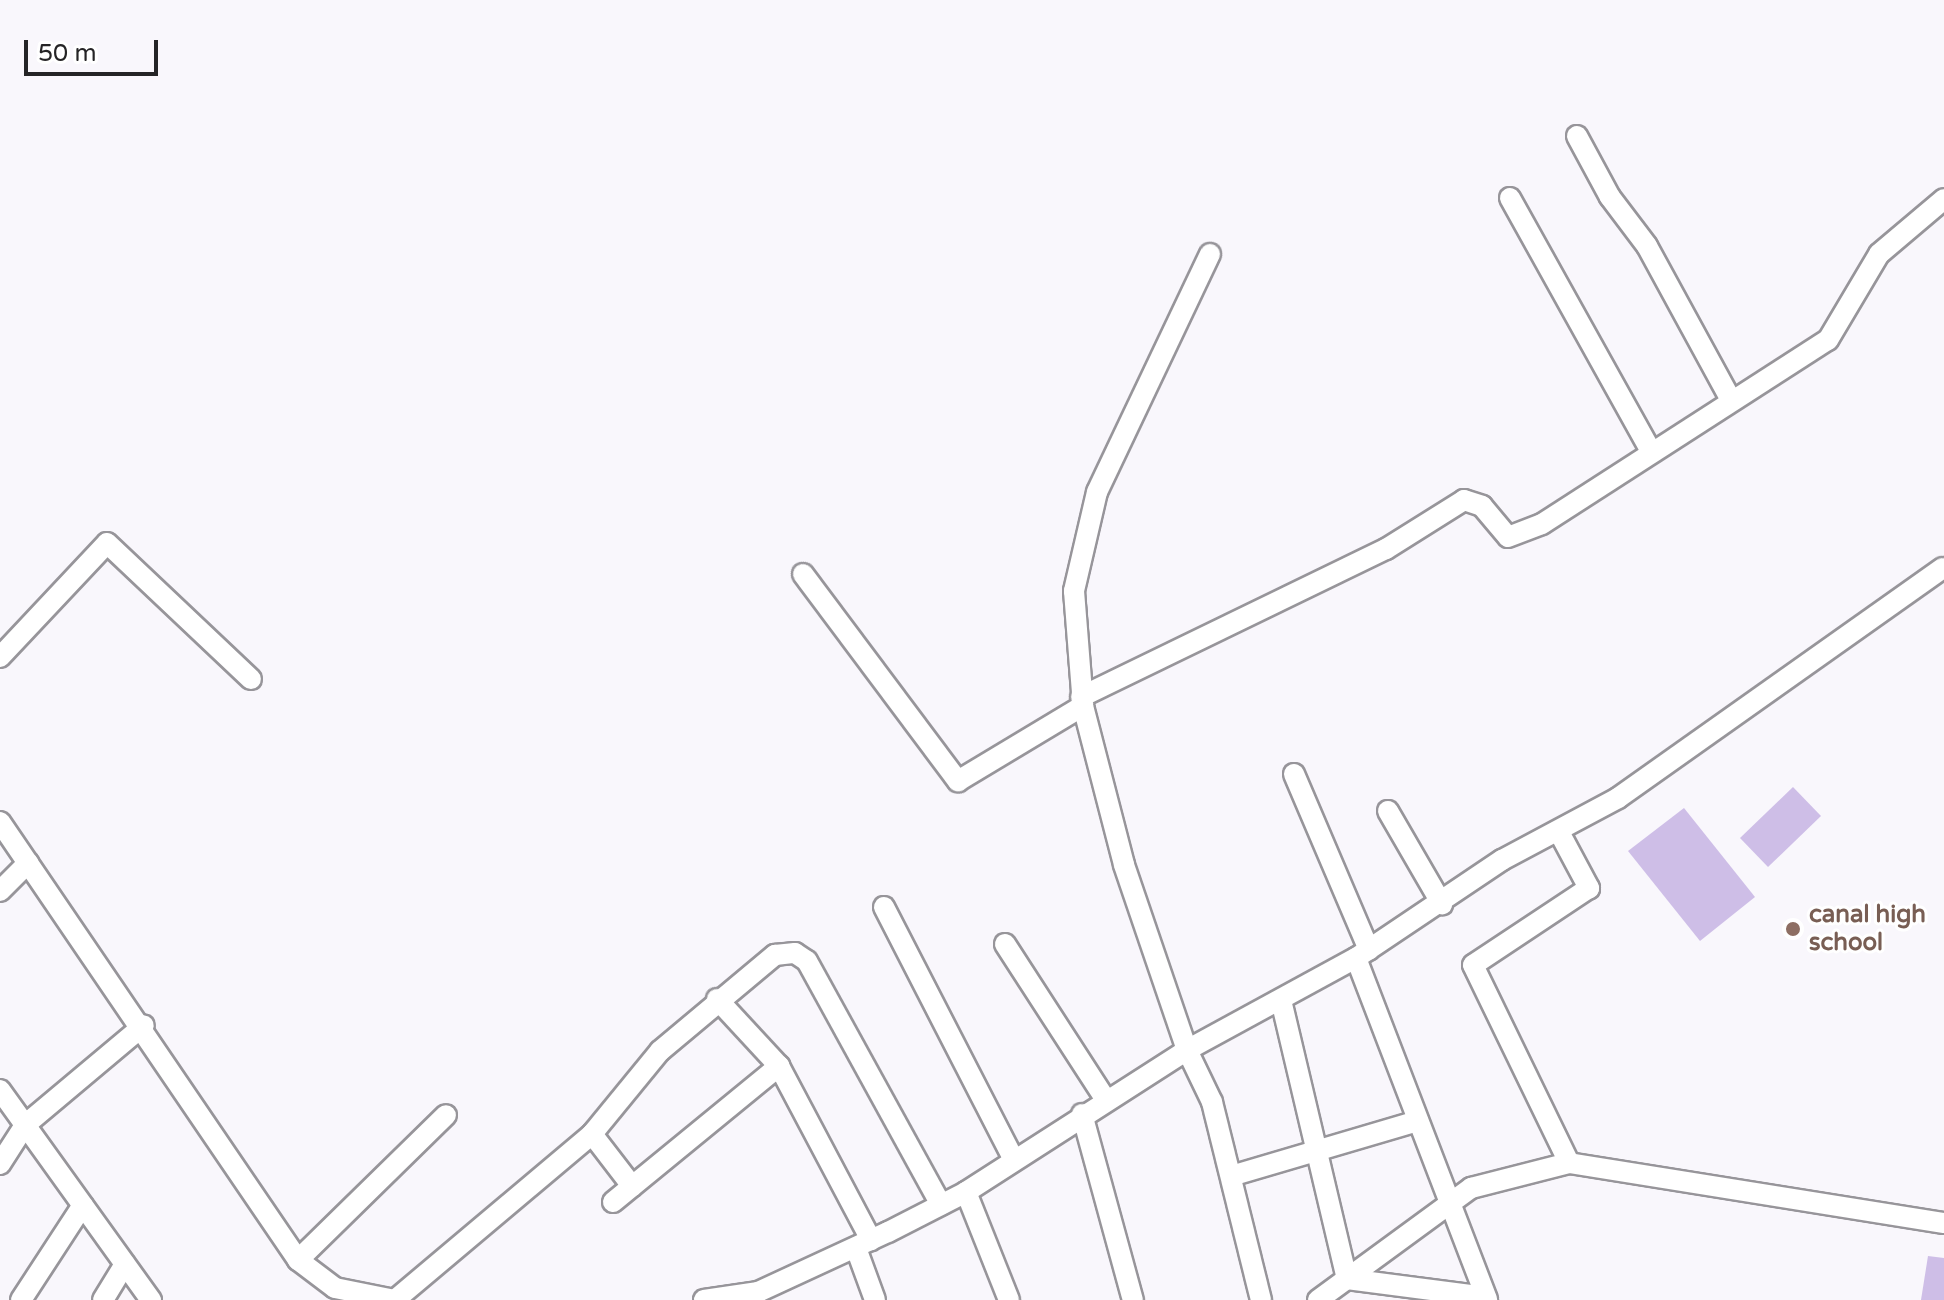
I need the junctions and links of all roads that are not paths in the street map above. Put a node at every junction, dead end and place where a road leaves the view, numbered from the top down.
1 (1577, 136) dead end
2 (1510, 198) dead end
3 (1944, 199) edge
4 (1210, 254) dead end
5 (1730, 398) junction
6 (1650, 450) junction
7 (1943, 568) edge
8 (803, 574) dead end
9 (0, 657) edge
10 (251, 679) dead end
11 (1082, 702) junction
12 (1294, 774) dead end
13 (1388, 811) dead end
14 (0, 822) edge
15 (1559, 832) junction
16 (28, 863) junction
17 (0, 891) edge
18 (1442, 904) junction
19 (884, 907) dead end
20 (1005, 944) dead end
21 (1362, 954) junction
22 (717, 999) junction
23 (1281, 1000) junction
24 (144, 1025) junction
25 (1187, 1050) junction
26 (779, 1066) junction
27 (0, 1090) edge
28 (1106, 1100) junction
29 (1082, 1114) junction
30 (446, 1115) dead end
31 (1418, 1121) junction
32 (25, 1125) junction
33 (592, 1134) junction
34 (1322, 1153) junction
35 (1014, 1160) junction
36 (1569, 1163) junction
37 (0, 1164) edge
38 (1231, 1176) junction
39 (632, 1186) junction
40 (966, 1192) junction
41 (1450, 1201) junction
42 (613, 1202) dead end
43 (83, 1205) junction
44 (941, 1205) junction
45 (1944, 1223) edge
46 (864, 1244) junction
47 (125, 1264) junction
48 (305, 1267) junction
49 (1344, 1287) edge
50 (760, 1296) edge
51 (1487, 1298) edge
52 (21, 1300) edge
53 (103, 1300) edge
54 (151, 1300) edge
55 (317, 1300) edge
56 (389, 1300) edge
57 (704, 1300) edge
58 (875, 1300) edge
59 (1009, 1300) edge
60 (1133, 1300) edge
61 (1261, 1300) edge
62 (1318, 1300) edge

1 - 5 street
2 - 6 street
3 - 5 street
4 - 11 street
5 - 6 street
6 - 11 street
7 - 15 street
8 - 11 street
9 - 10 street
11 - 25 street
12 - 21 street
13 - 18 street
14 - 16 street
15 - 18 street
15 - 36 street
16 - 17 street
16 - 24 street
18 - 21 street
19 - 35 street
20 - 28 street
21 - 23 street
21 - 31 street
22 - 26 street
22 - 33 street
22 - 44 street
23 - 25 street
23 - 34 street
24 - 32 street
24 - 48 street
25 - 28 street
25 - 38 street
26 - 39 street
26 - 46 street
27 - 32 street
28 - 29 street
29 - 35 street
29 - 60 street
30 - 48 street
31 - 34 street
31 - 41 street
32 - 37 street
32 - 43 street
33 - 39 street
33 - 56 street
34 - 38 street
34 - 49 street
35 - 40 street
36 - 41 street
36 - 45 street
38 - 61 street
39 - 42 street
40 - 44 street
40 - 59 street
41 - 49 street
41 - 51 street
43 - 47 street
43 - 52 street
44 - 46 street
46 - 50 street
46 - 58 street
47 - 53 street
47 - 54 street
48 - 55 street
48 - 56 street
49 - 51 street
49 - 62 street
50 - 57 street

